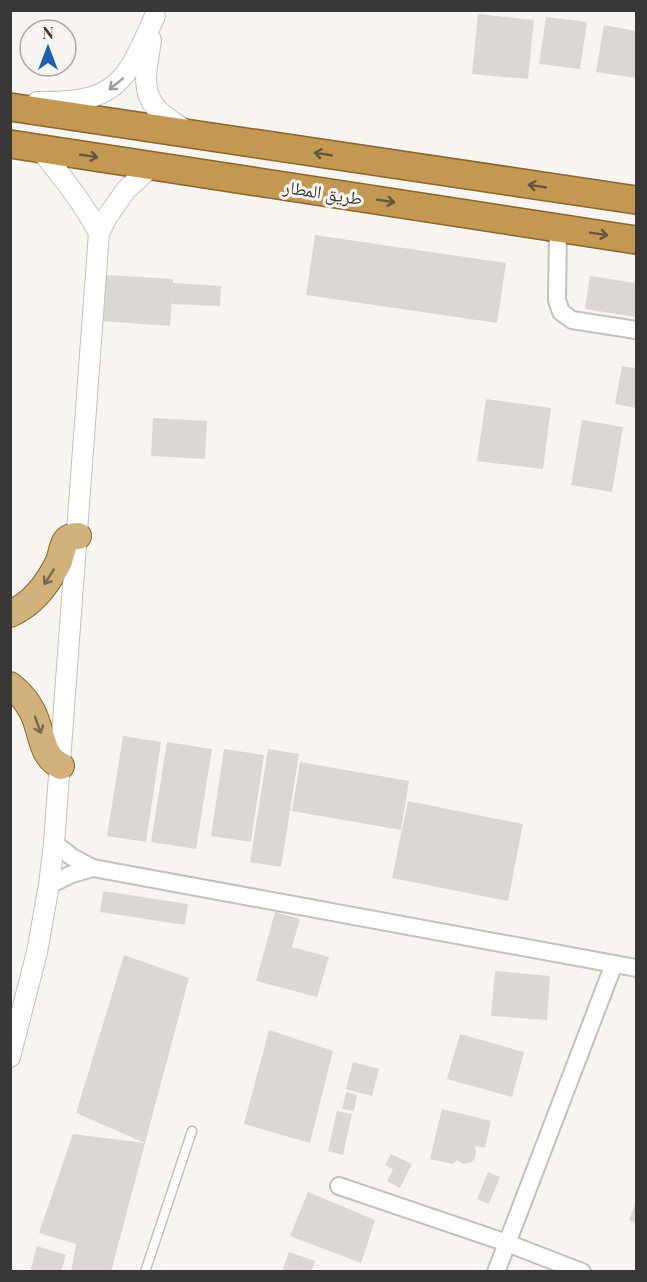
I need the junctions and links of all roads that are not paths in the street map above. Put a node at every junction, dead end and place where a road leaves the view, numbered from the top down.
1 (155, 13) edge
2 (10, 105) edge
3 (191, 134) junction
4 (10, 144) edge
5 (40, 149) junction
6 (152, 166) junction
7 (636, 201) edge
8 (558, 228) junction
9 (99, 233) junction
10 (636, 240) edge
11 (636, 330) edge
12 (78, 536) junction
13 (10, 614) edge
14 (10, 685) edge
15 (61, 766) junction
16 (54, 843) junction
17 (93, 868) junction
18 (49, 885) junction
19 (614, 964) junction
20 (636, 968) edge
21 (10, 1057) edge
22 (192, 1131) dead end
23 (339, 1186) dead end
24 (507, 1243) junction
25 (145, 1272) edge
26 (496, 1272) edge
27 (582, 1272) edge

1 -> 2 street
1 - 3 street
2 - 3 highway, طريق المطار
7 -> 3 highway, طريق المطار
4 - 5 highway, طريق المطار
5 -> 6 highway, طريق المطار
5 - 9 street
6 -> 8 highway, طريق المطار
6 - 9 street
8 -> 10 highway, طريق المطار
8 - 11 street
9 - 12 street
12 -> 13 main road
12 - 15 street
14 -> 15 main road
15 - 16 street
16 - 17 street
16 - 18 street
17 - 18 street
17 - 19 street
18 - 21 street
19 - 20 street
19 - 24 street
22 - 25 lane
23 - 24 street
24 - 26 street
24 - 27 street

